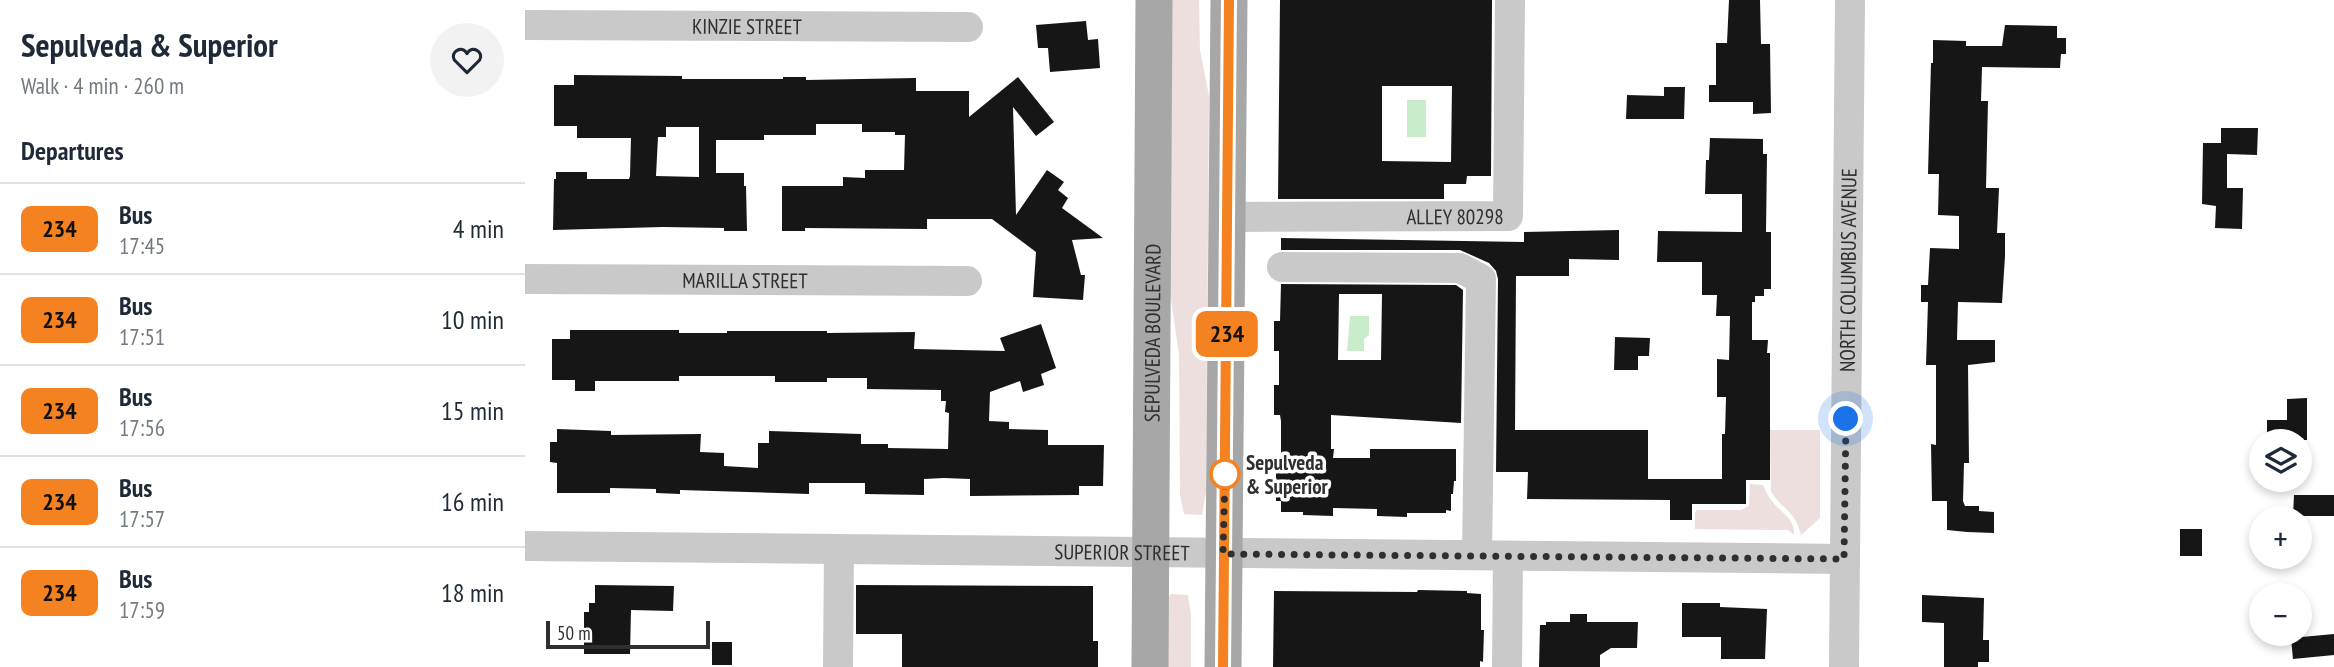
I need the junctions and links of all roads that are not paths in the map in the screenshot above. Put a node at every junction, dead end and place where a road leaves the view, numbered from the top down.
1 (1154, 0) edge
2 (1229, 0) edge
3 (1510, 0) edge
4 (1850, 0) edge
5 (525, 25) edge
6 (968, 27) dead end
7 (1229, 217) junction
8 (1282, 267) dead end
9 (525, 279) edge
10 (967, 281) dead end
11 (525, 546) edge
12 (839, 550) junction
13 (1150, 552) junction
14 (1223, 554) junction
15 (1477, 555) junction
16 (1508, 556) junction
17 (1844, 559) junction
18 (838, 667) edge
19 (1150, 667) edge
20 (1223, 667) edge
21 (1507, 667) edge
22 (1843, 667) edge

1 - 13 main road, SEPULVEDA BOULEVARD
2 - 7 main road
3 - 7 street, ALLEY 80298
4 - 17 street, NORTH COLUMBUS AVENUE
5 - 6 street, KINZIE STREET
7 - 14 main road
8 - 15 street
9 - 10 street, MARILLA STREET
11 - 12 street, SUPERIOR STREET
12 - 13 street, SUPERIOR STREET
12 - 18 street
13 - 14 street, SUPERIOR STREET
13 - 19 main road, SEPULVEDA BOULEVARD
14 - 15 street, SUPERIOR STREET
14 - 20 main road
15 - 16 street, SUPERIOR STREET
16 - 17 street, SUPERIOR STREET
16 - 21 street
17 - 22 street, NORTH COLUMBUS AVENUE

